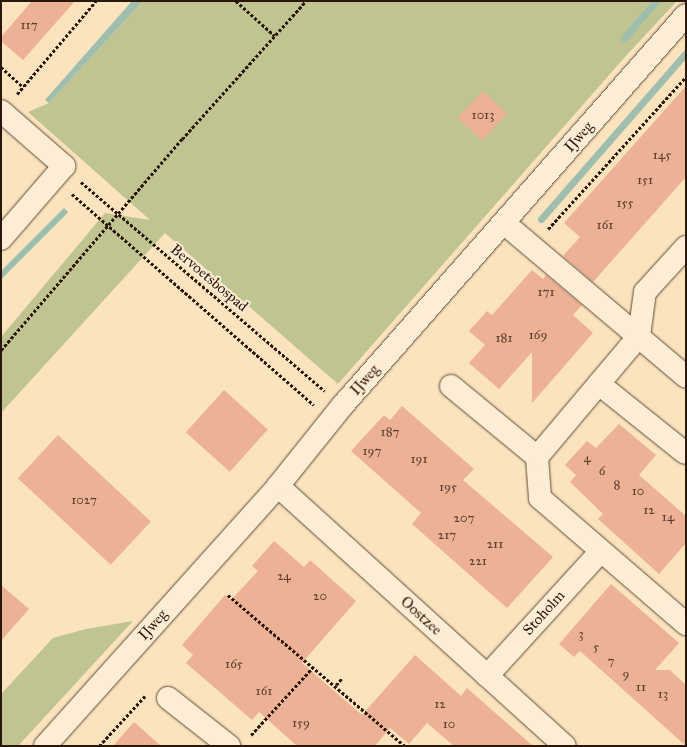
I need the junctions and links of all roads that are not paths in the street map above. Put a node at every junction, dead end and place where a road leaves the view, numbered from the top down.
1 (686, 15) edge
2 (2, 111) edge
3 (504, 222) junction
4 (1, 239) edge
5 (686, 247) edge
6 (639, 336) junction
7 (686, 377) edge
8 (599, 384) junction
9 (451, 386) dead end
10 (685, 453) dead end
11 (537, 457) junction
12 (278, 486) junction
13 (601, 551) junction
14 (686, 624) edge
15 (487, 676) junction
16 (168, 698) road end
17 (237, 743) edge
18 (45, 746) edge
19 (565, 746) edge

1 - 3 street, IJweg
2 - 4 street
3 - 6 street
3 - 12 street, IJweg
5 - 6 street
6 - 7 street
6 - 8 street
8 - 10 street
8 - 11 street
9 - 11 street
11 - 13 street
12 - 15 street, Oostzee
12 - 18 street, IJweg
13 - 14 street
13 - 15 street, Stoholm
15 - 19 street, Oostzee
16 - 17 street

